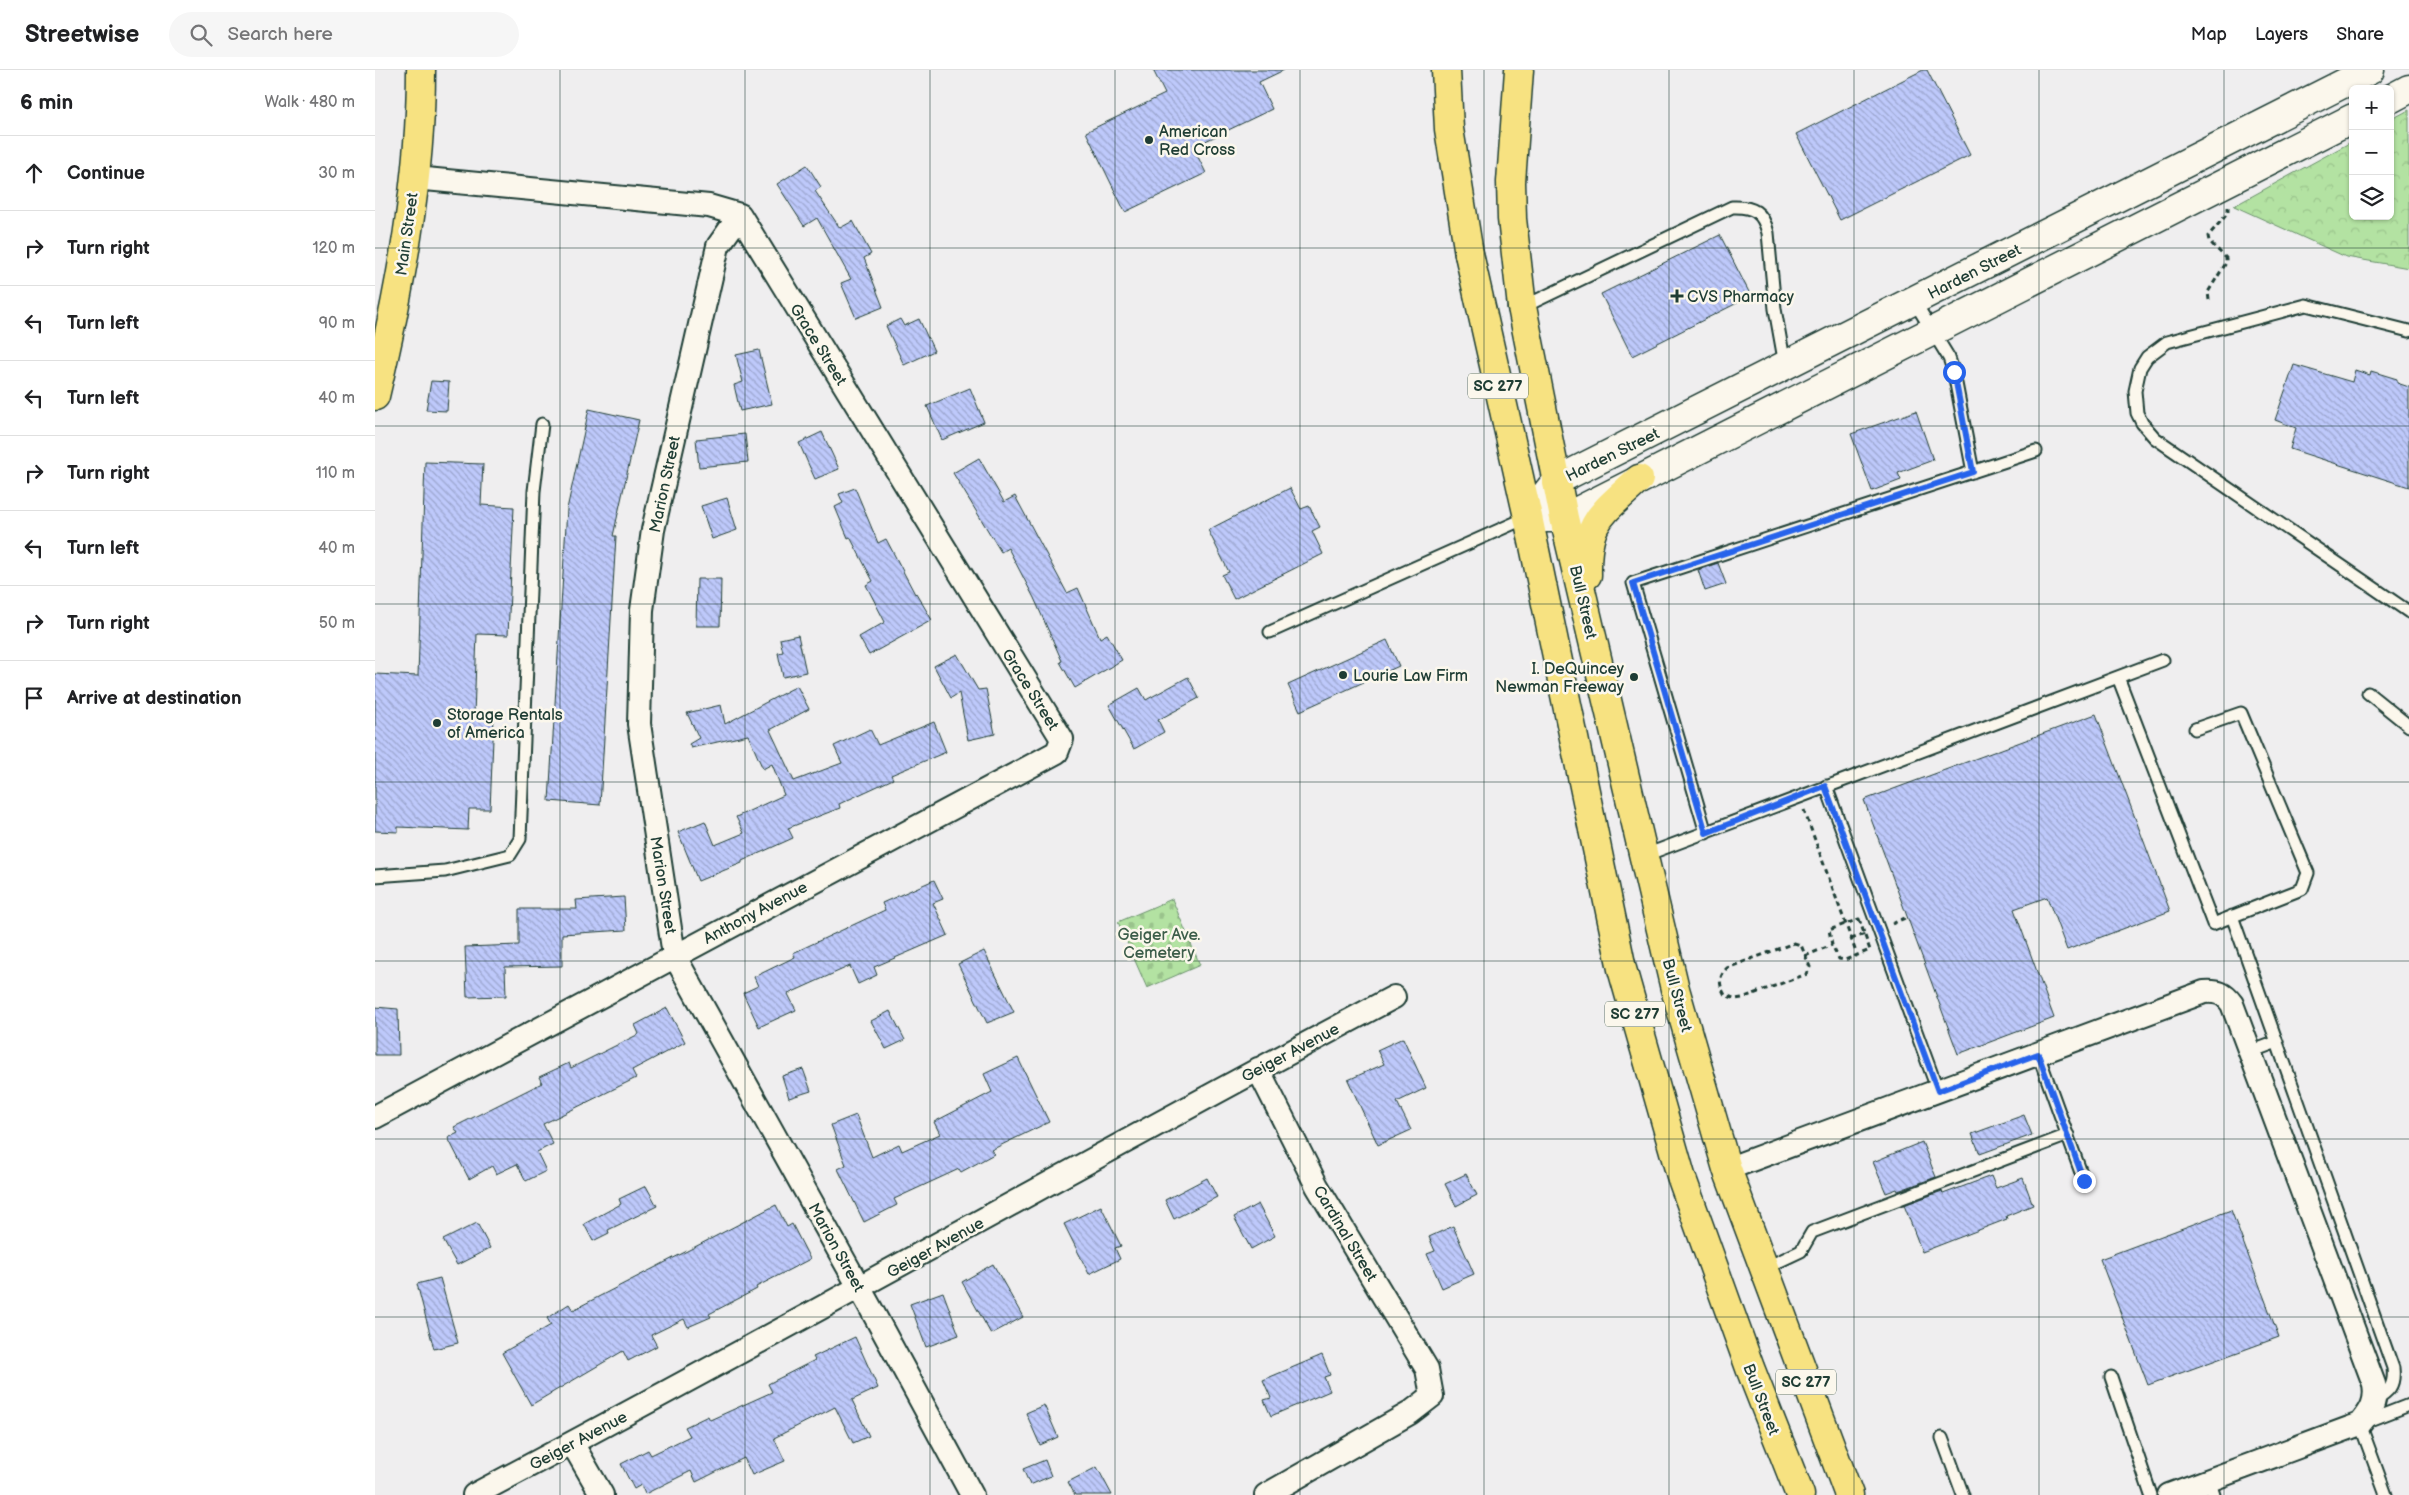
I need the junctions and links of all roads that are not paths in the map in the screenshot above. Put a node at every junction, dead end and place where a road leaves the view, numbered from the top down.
1 (421, 70) edge
2 (1446, 70) edge
3 (1519, 70) edge
4 (2371, 70) edge
5 (2409, 89) edge
6 (2394, 97) edge
7 (2349, 120) edge
8 (415, 178) junction
9 (740, 216) junction
10 (1914, 301) junction
11 (1522, 307) junction
12 (1932, 330) junction
13 (2409, 331) edge
14 (1785, 367) junction
15 (375, 396) edge
16 (542, 424) dead end
17 (2036, 451) dead end
18 (1973, 472) junction
19 (1639, 479) junction
20 (1556, 481) junction
21 (1528, 517) junction
22 (1564, 518) junction
23 (2409, 612) edge
24 (1588, 621) junction
25 (1270, 632) dead end
26 (2163, 660) dead end
27 (2118, 677) junction
28 (2368, 693) dead end
29 (2409, 726) edge
30 (2195, 729) dead end
31 (1057, 752) joint
32 (1825, 786) junction
33 (1706, 833) junction
34 (1643, 856) junction
35 (375, 876) edge
36 (2232, 916) junction
37 (675, 955) junction
38 (1394, 997) dead end
39 (2277, 1042) junction
40 (2250, 1052) junction
41 (2038, 1054) junction
42 (1258, 1068) junction
43 (1938, 1091) junction
44 (375, 1117) edge
45 (2068, 1135) junction
46 (1727, 1169) junction
47 (2084, 1181) dead end
48 (1763, 1269) junction
49 (859, 1288) junction
50 (2111, 1377) dead end
51 (2375, 1400) junction
52 (2409, 1405) edge
53 (2360, 1424) junction
54 (1942, 1438) dead end
55 (572, 1443) junction
56 (2212, 1488) edge
57 (474, 1495) edge
58 (602, 1495) edge
59 (972, 1495) edge
60 (1266, 1495) edge
61 (1800, 1495) edge
62 (1849, 1495) edge
63 (1963, 1495) edge
64 (2151, 1495) edge
65 (2169, 1495) edge
66 (2386, 1495) edge

1 - 8 main road, Main Street
2 - 21 main road, SC 277
3 - 11 main road, SC 277
4 - 10 main road, Harden Street
5 - 6 main road
7 - 12 main road, Harden Street
8 - 9 street
8 - 15 main road, Main Street
9 - 31 street, Grace Street
9 - 37 street, Marion Street
10 - 12 lane
10 - 14 main road, Harden Street
11 - 14 lane
11 - 20 main road, SC 277
12 - 18 lane
12 - 19 main road, Harden Street
13 - 23 lane
14 - 20 main road, Harden Street
16 - 35 lane
17 - 18 lane
18 - 33 lane
19 - 22 main road, Harden Street
19 - 24 main road
20 - 21 main road, Harden Street
20 - 22 main road, Bull Street / SC 277
21 - 22 main road, Harden Street
21 - 25 lane
21 - 61 main road, Bull Street / SC 277
22 - 24 main road, Bull Street / SC 277
24 - 34 main road, Bull Street / SC 277
26 - 27 lane
27 - 32 lane
27 - 36 lane
28 - 29 lane
30 - 36 lane
31 - 37 street, Anthony Avenue
32 - 33 lane
32 - 43 lane
33 - 34 lane
34 - 46 main road, Bull Street / SC 277
36 - 39 lane
37 - 44 street, Anthony Avenue
37 - 49 street, Marion Street
38 - 42 street, Geiger Avenue
39 - 40 lane
39 - 51 lane
40 - 41 street
40 - 51 street
41 - 43 street
41 - 45 lane
42 - 49 street, Geiger Avenue
42 - 60 street, Cardinal Street
43 - 46 street
45 - 47 lane
45 - 48 lane
46 - 48 main road, Bull Street / SC 277
48 - 62 main road, Bull Street / SC 277
49 - 55 street, Geiger Avenue
49 - 59 street, Marion Street
50 - 64 lane
51 - 53 street
52 - 53 lane
53 - 56 street
53 - 66 lane
54 - 63 lane
55 - 57 street, Geiger Avenue
55 - 58 street
56 - 65 street

